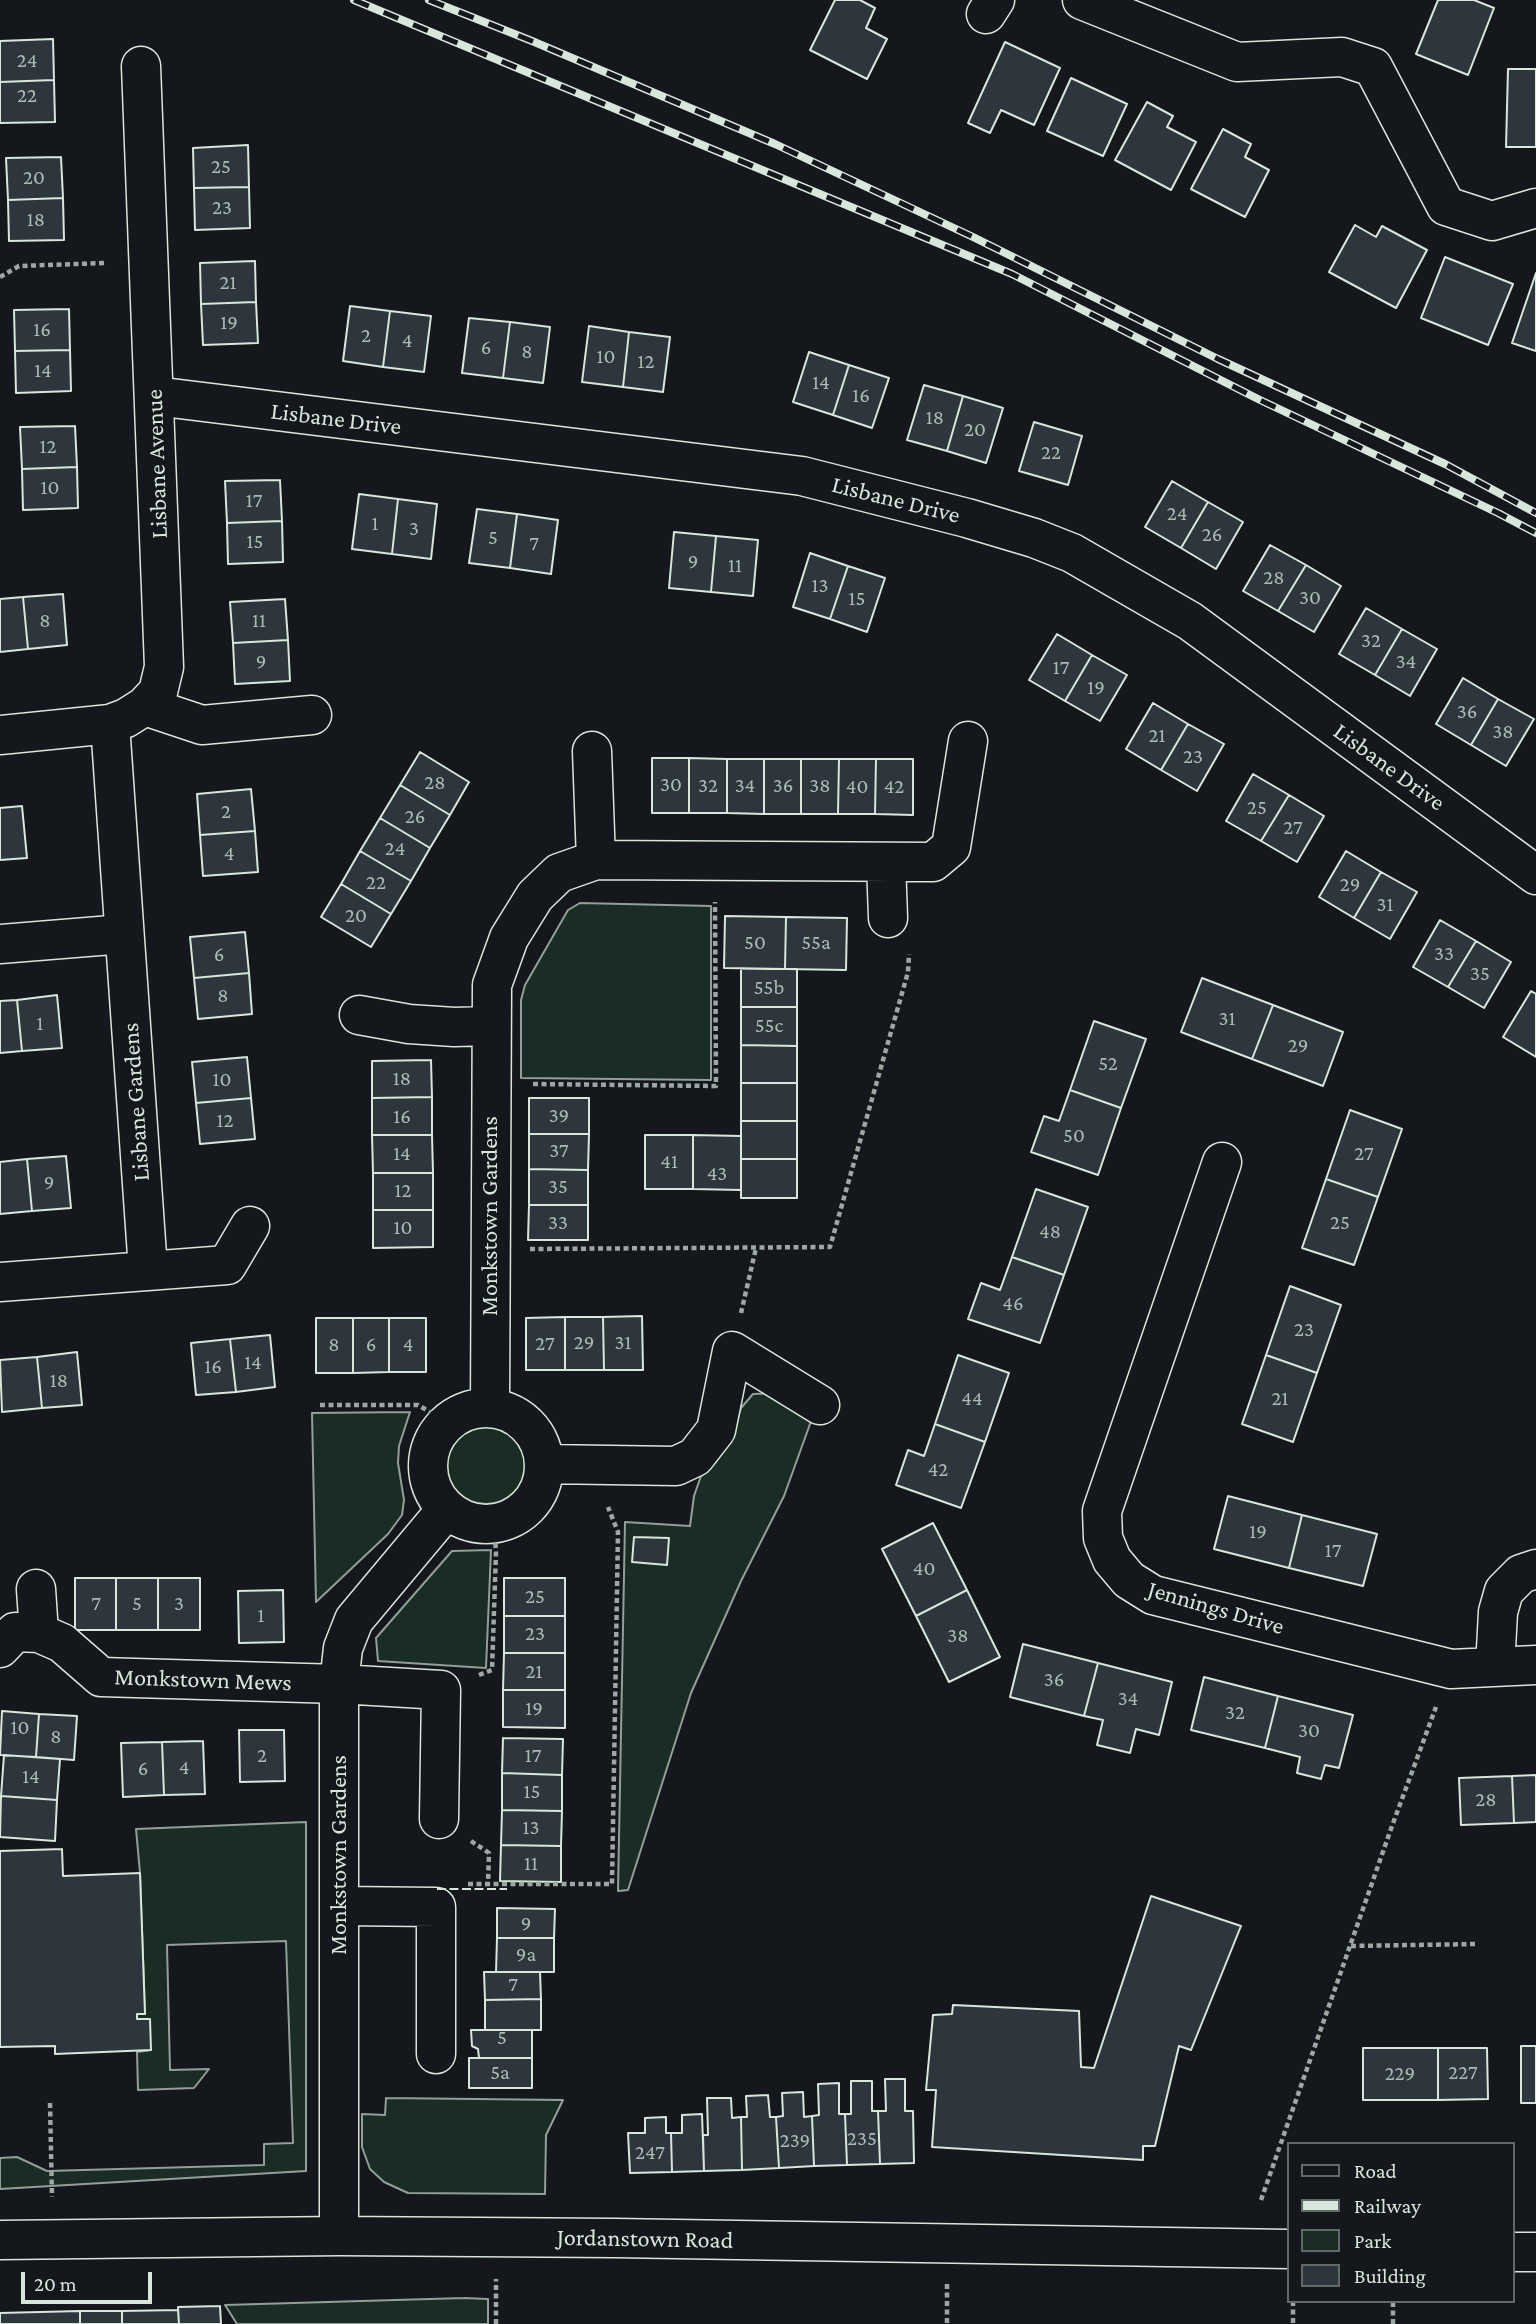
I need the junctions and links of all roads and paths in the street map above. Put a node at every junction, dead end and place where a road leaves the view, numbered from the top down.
1 (1082, 0) edge
2 (141, 66) dead end
3 (1536, 208) edge
4 (149, 261) junction
5 (0, 277) edge
6 (155, 396) junction
7 (145, 706) junction
8 (312, 715) dead end
9 (110, 724) junction
10 (0, 735) edge
11 (968, 741) dead end
12 (593, 751) dead end
13 (596, 860) junction
14 (715, 860) junction
15 (886, 862) junction
16 (1536, 875) edge
17 (888, 918) joint
18 (124, 934) junction
19 (0, 944) edge
20 (359, 1015) dead end
21 (490, 1026) junction
22 (491, 1084) junction
23 (1222, 1162) dead end
24 (250, 1226) dead end
25 (756, 1248) junction
26 (491, 1249) junction
27 (148, 1270) junction
28 (0, 1282) edge
29 (733, 1351) junction
30 (320, 1405) dead end
31 (820, 1405) dead end
32 (490, 1407) junction
33 (447, 1422) junction
34 (544, 1464) junction
35 (591, 1465) junction
36 (446, 1510) junction
37 (494, 1524) junction
38 (1536, 1569) edge
39 (36, 1589) dead end
40 (39, 1633) junction
41 (0, 1648) edge
42 (1536, 1665) edge
43 (1495, 1667) junction
44 (1451, 1669) junction
45 (339, 1684) junction
46 (441, 1690) junction
47 (439, 1819) dead end
48 (461, 1884) dead end
49 (339, 1906) junction
50 (1477, 1944) dead end
51 (1351, 1946) junction
52 (436, 2054) dead end
53 (50, 2103) dead end
54 (1261, 2200) dead end
55 (52, 2201) dead end
56 (339, 2236) junction
57 (0, 2241) edge
58 (1288, 2249) edge
59 (1515, 2252) edge
60 (1536, 2252) edge
61 (1293, 2303) edge
62 (1393, 2303) edge
63 (1293, 2324) edge
64 (1393, 2324) edge

1 - 3 street
2 - 4 street, Lisbane Avenue
4 - 5 path
4 - 6 street, Lisbane Avenue
6 - 7 street, Lisbane Avenue
6 - 16 street, Lisbane Drive
7 - 8 street
7 - 9 street
9 - 10 street
9 - 18 street, Lisbane Gardens
11 - 15 street, Monkstown Gardens
12 - 13 street
13 - 14 street, Monkstown Gardens
13 - 21 street, Monkstown Gardens
14 - 15 street, Monkstown Gardens
14 - 22 path
15 - 17 street
17 - 25 path
18 - 19 street
18 - 27 street, Lisbane Gardens
20 - 21 street
21 - 22 street, Monkstown Gardens
22 - 26 street, Monkstown Gardens
23 - 44 street, Jennings Drive
24 - 27 street
25 - 26 path
25 - 29 path
26 - 32 street, Monkstown Gardens
27 - 28 street
29 - 31 street
29 - 35 street
30 - 33 path
32 - 33 street
32 - 34 street
33 - 36 street
34 - 35 street
34 - 37 street
35 - 48 path
36 - 37 street
36 - 45 street, Monkstown Gardens
37 - 46 path
38 - 43 street
39 - 40 street
40 - 41 street
40 - 45 street, Monkstown Mews
42 - 43 street, Jennings Drive
43 - 44 street, Jennings Drive
44 - 51 path
45 - 46 street, Monkstown Mews
45 - 49 street, Monkstown Gardens
46 - 47 street
49 - 52 street
49 - 56 street, Monkstown Gardens
50 - 51 path
51 - 54 path
53 - 55 path
56 - 57 street, Jordanstown Road
56 - 58 street, Jordanstown Road
59 - 60 street
61 - 63 path
62 - 64 path

